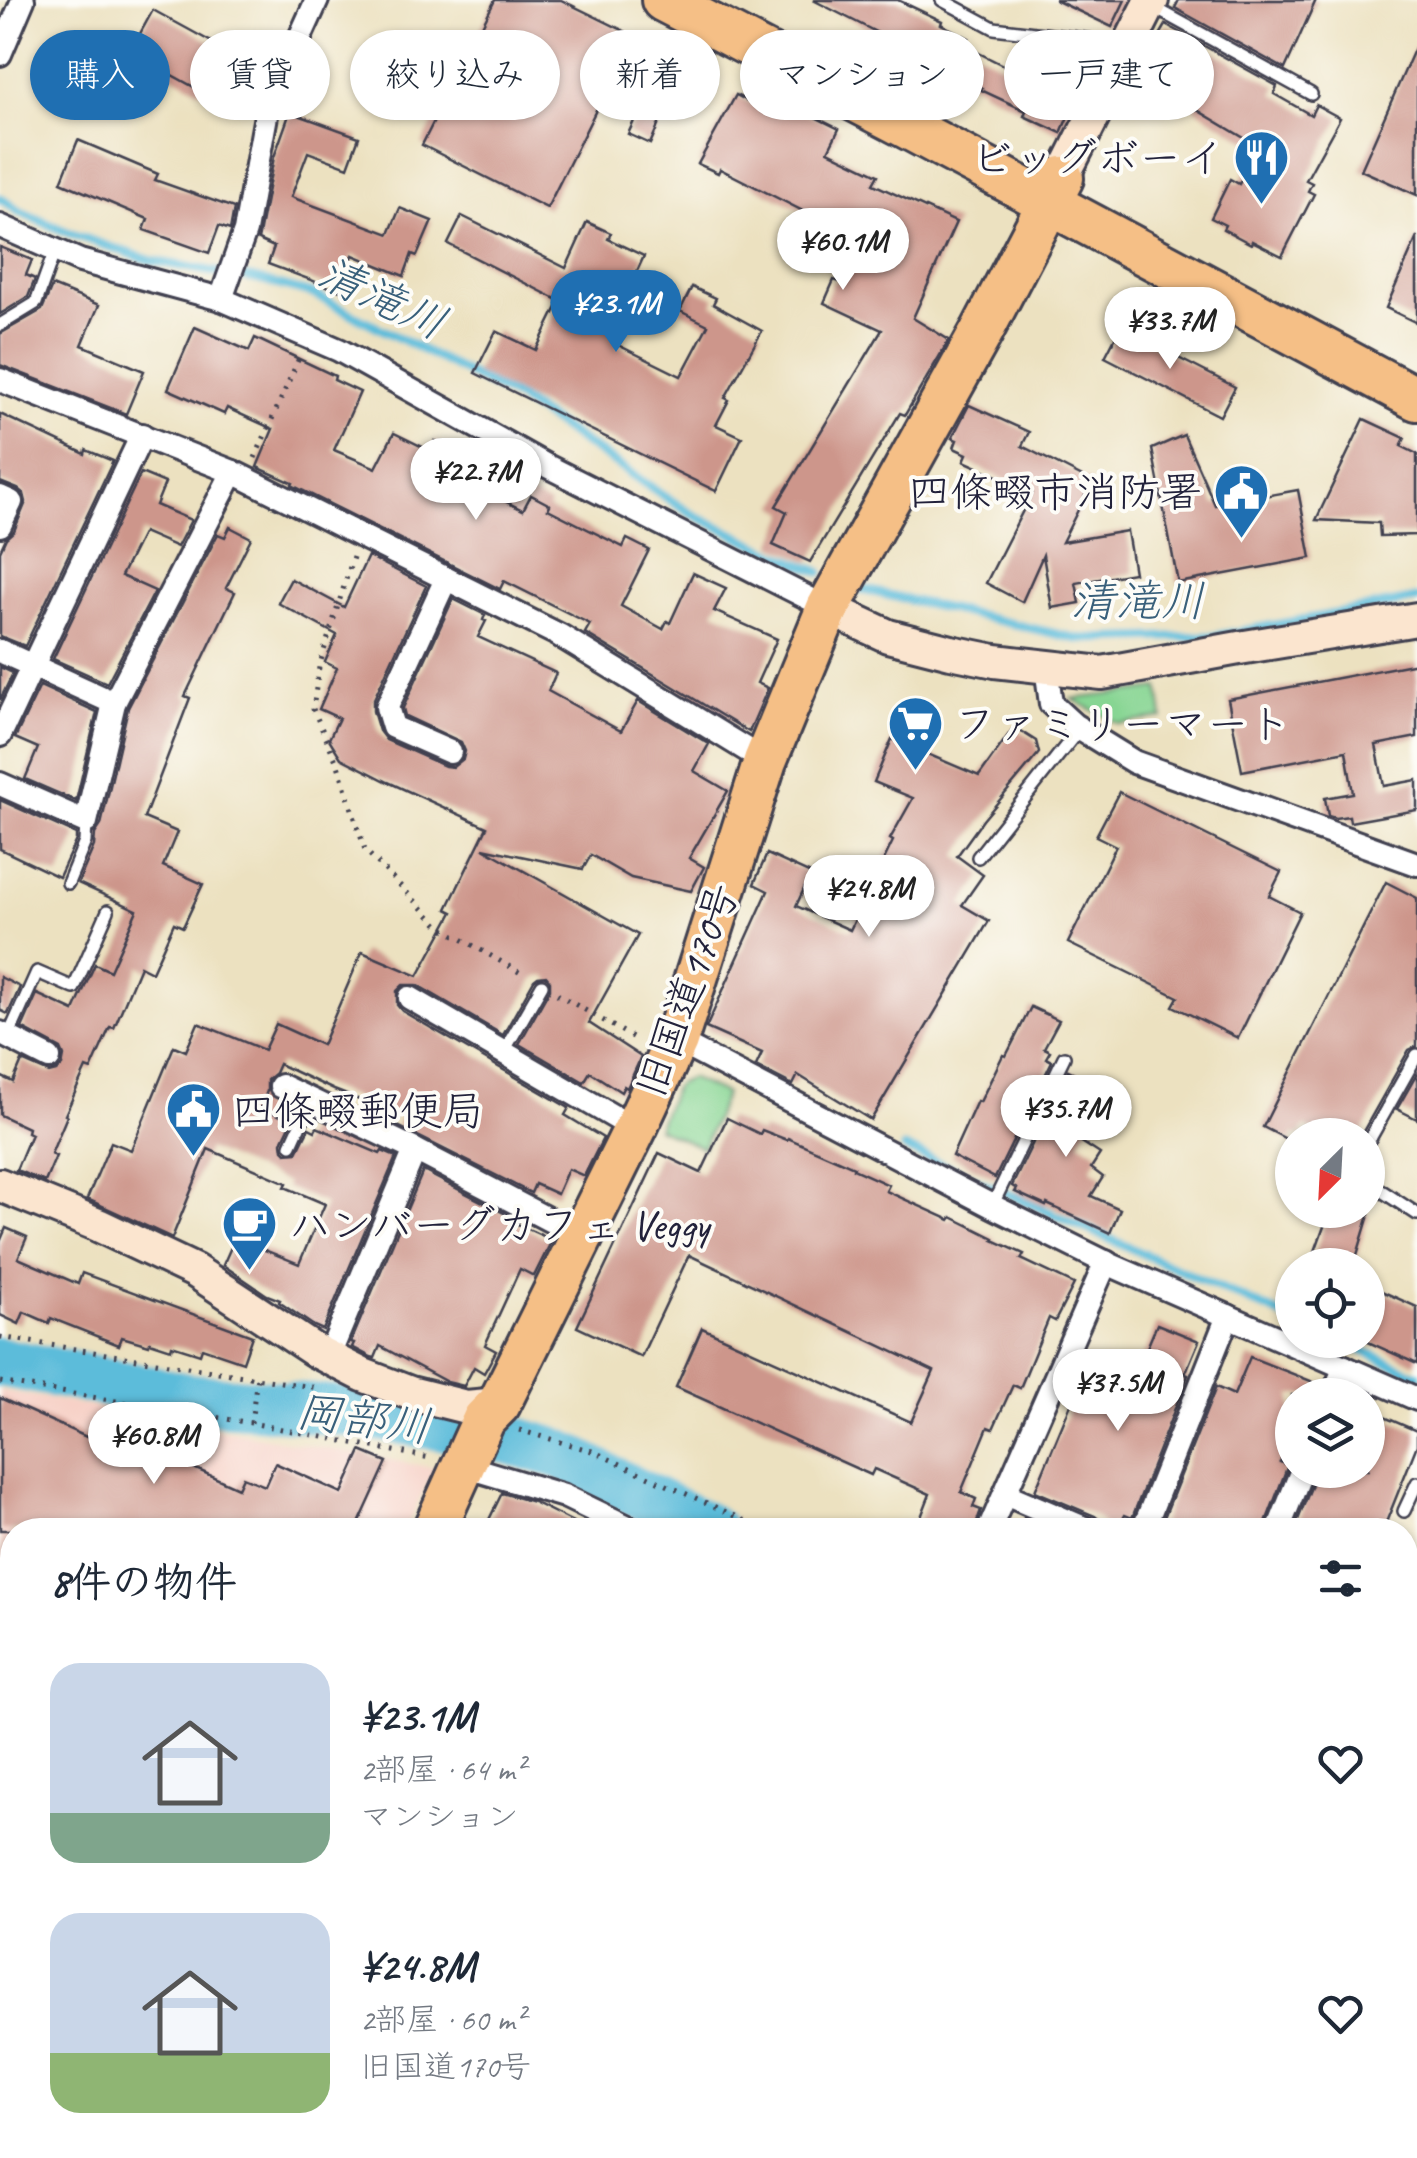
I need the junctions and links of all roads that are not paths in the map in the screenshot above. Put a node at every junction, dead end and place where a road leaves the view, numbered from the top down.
1 (23, 0) edge
2 (317, 0) edge
3 (663, 0) edge
4 (718, 0) edge
5 (942, 0) edge
6 (1150, 3) edge
7 (1011, 30) edge
8 (1137, 30) edge
9 (0, 54) edge
10 (1311, 94) dead end
11 (1092, 120) edge
12 (1056, 191) junction
13 (0, 226) edge
14 (55, 250) junction
15 (222, 296) junction
16 (0, 325) edge
17 (1417, 370) edge
18 (0, 380) edge
19 (1417, 399) edge
20 (142, 436) junction
21 (239, 475) junction
22 (0, 497) edge
23 (0, 525) edge
24 (446, 579) junction
25 (828, 608) junction
26 (1417, 619) edge
27 (0, 651) edge
28 (33, 666) junction
29 (1046, 666) junction
30 (114, 702) junction
31 (1080, 728) junction
32 (0, 735) edge
33 (450, 752) dead end
34 (765, 760) junction
35 (0, 784) edge
36 (86, 822) junction
37 (978, 856) dead end
38 (1417, 864) edge
39 (68, 883) dead end
40 (108, 911) dead end
41 (542, 985) road end
42 (410, 998) dead end
43 (4, 1035) edge
44 (672, 1049) junction
45 (504, 1053) junction
46 (1417, 1055) edge
47 (1064, 1057) dead end
48 (50, 1058) dead end
49 (281, 1086) dead end
50 (311, 1100) junction
51 (1382, 1118) edge
52 (634, 1129) junction
53 (291, 1145) dead end
54 (415, 1150) junction
55 (0, 1186) edge
56 (1385, 1193) edge
57 (997, 1195) junction
58 (1417, 1214) edge
59 (582, 1237) junction
60 (1106, 1262) junction
61 (1228, 1316) junction
62 (1345, 1367) junction
63 (325, 1373) junction
64 (1340, 1378) edge
65 (1417, 1398) edge
66 (492, 1411) junction
67 (464, 1466) junction
68 (1417, 1483) edge
69 (1295, 1488) edge
70 (1005, 1494) junction
71 (1404, 1511) dead end
72 (440, 1518) edge
73 (609, 1518) edge
74 (994, 1518) edge
75 (1061, 1518) edge
76 (1148, 1518) edge
77 (1283, 1518) edge

1 - 9 street
2 - 15 street
3 - 12 highway
4 - 12 highway
5 - 7 lane
6 - 8 street
6 - 10 lane
11 - 12 street
12 - 17 highway
12 - 19 highway
12 - 25 highway, 旧国道170号
13 - 14 street
14 - 15 street
14 - 16 lane
15 - 25 street
18 - 20 street
20 - 21 street
20 - 28 street
21 - 24 street
21 - 30 street
22 - 23 street
24 - 33 street
24 - 34 street
25 - 29 street
25 - 34 highway, 旧国道170号
26 - 29 street
27 - 28 street
28 - 30 street
28 - 32 street
29 - 31 street
30 - 36 street
31 - 37 lane
31 - 38 street
34 - 44 highway, 旧国道170号
35 - 36 street
36 - 39 lane
40 - 43 lane
41 - 45 lane
42 - 45 street
43 - 48 street
44 - 52 highway, 旧国道170号
44 - 57 street
45 - 52 street
46 - 51 lane
47 - 57 lane
49 - 50 street
50 - 53 lane
50 - 54 street
52 - 59 highway, 旧国道170号
54 - 59 street
54 - 63 street
55 - 63 street
56 - 58 lane
57 - 60 street
59 - 66 highway, 旧国道170号
60 - 61 street
60 - 70 street
61 - 62 street
61 - 76 street
62 - 64 street
62 - 65 street
63 - 66 street
66 - 67 highway, 旧国道170号
67 - 72 highway, 旧国道170号
67 - 73 street
68 - 71 lane
69 - 77 street
70 - 74 street
70 - 75 street

